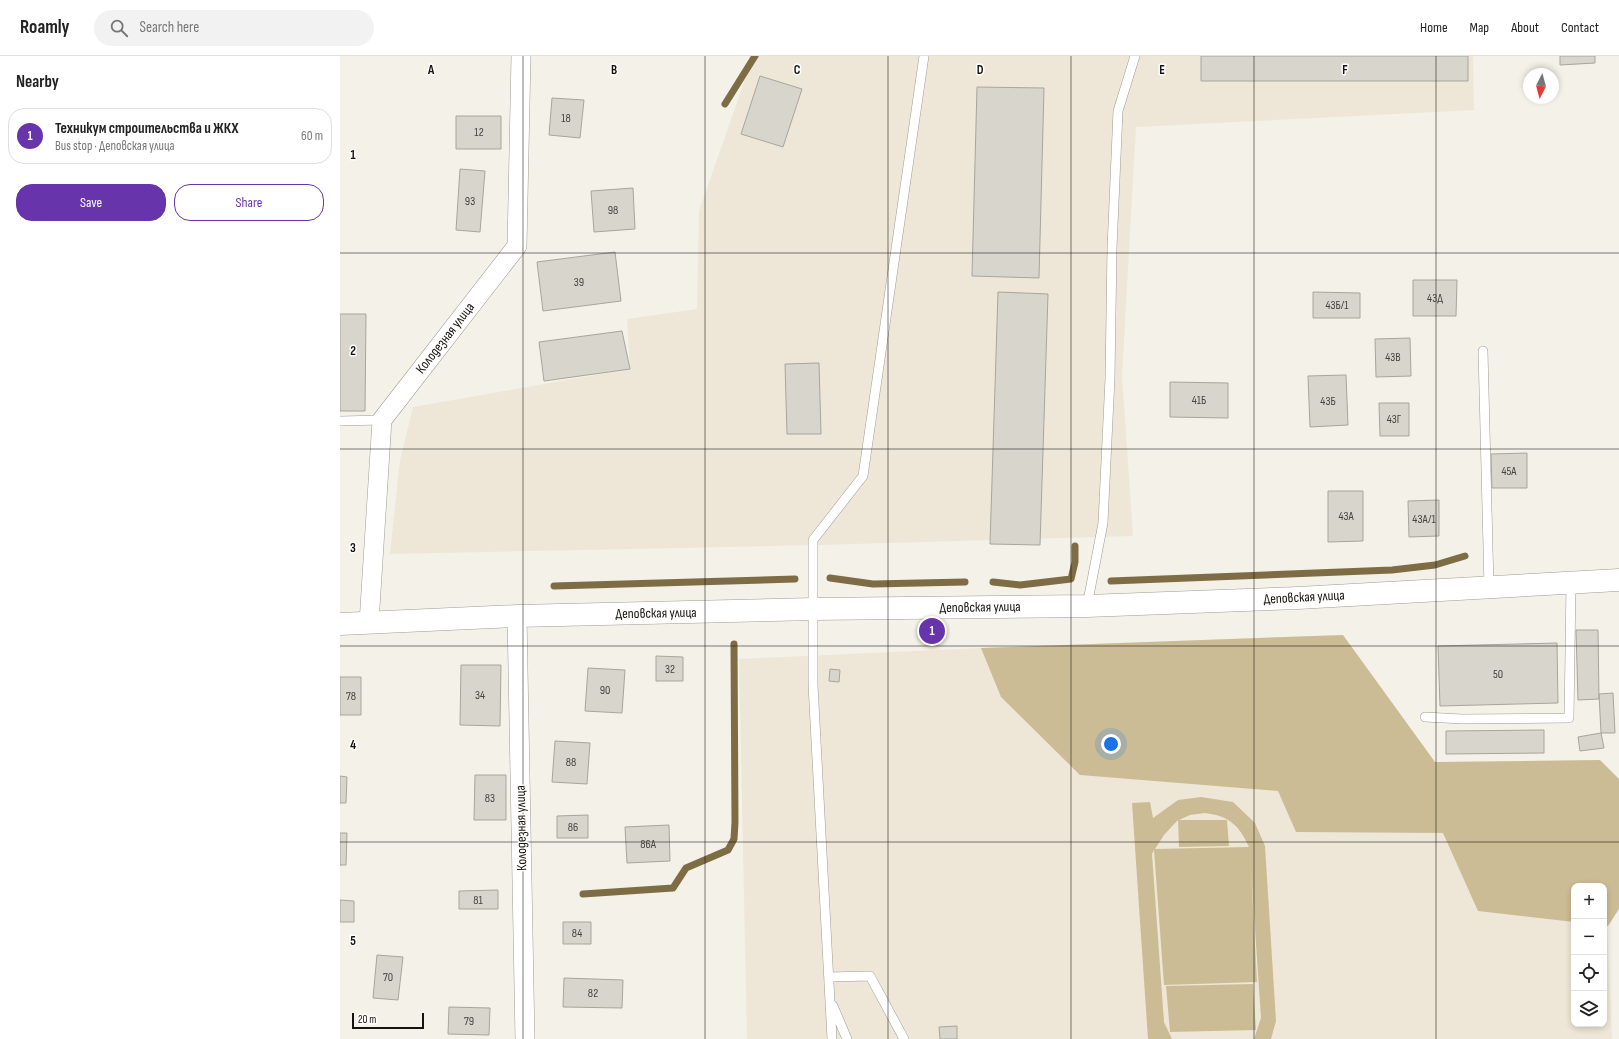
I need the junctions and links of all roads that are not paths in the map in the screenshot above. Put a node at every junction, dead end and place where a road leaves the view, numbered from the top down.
1 (521, 56) edge
2 (924, 56) edge
3 (1135, 56) edge
4 (1483, 351) dead end
5 (382, 420) junction
6 (340, 421) edge
7 (1619, 580) edge
8 (1571, 584) junction
9 (1489, 587) junction
10 (1087, 606) junction
11 (814, 609) junction
12 (517, 616) junction
13 (369, 623) junction
14 (340, 624) edge
15 (1425, 717) dead end
16 (829, 978) junction
17 (830, 1000) junction
18 (525, 1039) edge
19 (832, 1039) edge
20 (848, 1039) edge
21 (904, 1039) edge

1 - 5 street, Колодезная улица
2 - 11 lane
3 - 10 lane
4 - 9 lane
5 - 6 lane
5 - 13 street
7 - 8 street, Деповская улица
8 - 9 street, Деповская улица
8 - 15 lane
9 - 10 street, Деповская улица
10 - 11 street, Деповская улица
11 - 12 street, Деповская улица
11 - 16 lane
12 - 13 street, Деповская улица
12 - 18 street, Колодезная улица
13 - 14 street, Деповская улица
16 - 17 lane
16 - 21 lane
17 - 19 lane
17 - 20 lane

